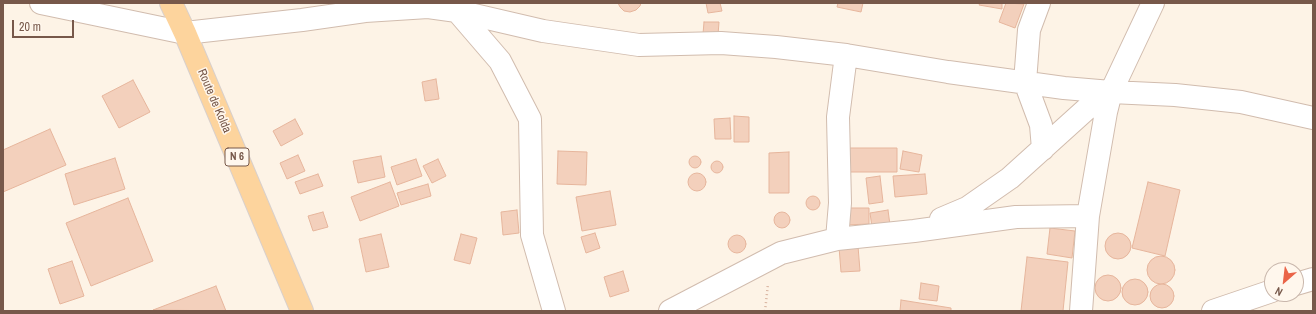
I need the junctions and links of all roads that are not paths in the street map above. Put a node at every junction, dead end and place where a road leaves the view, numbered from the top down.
1 (41, 3) edge
2 (171, 3) edge
3 (1039, 3) edge
4 (1153, 3) edge
5 (457, 11) junction
6 (305, 12) edge
7 (185, 33) junction
8 (846, 55) junction
9 (1025, 82) junction
10 (1108, 102) junction
11 (1313, 118) edge
12 (1042, 149) junction
13 (1088, 216) junction
14 (914, 231) junction
15 (837, 239) junction
16 (1264, 294) edge
17 (302, 311) edge
18 (554, 311) edge
19 (670, 311) edge
20 (1081, 311) edge
21 (1213, 311) edge

1 - 7 street
2 - 7 main road, Route de Kolda / N 6
3 - 9 street
4 - 10 street
5 - 6 street
5 - 8 street
5 - 18 street
6 - 7 street
7 - 17 main road, Route de Kolda / N 6
8 - 9 street
8 - 15 street
9 - 10 street
9 - 12 street
10 - 11 street
10 - 12 street
10 - 13 street
12 - 14 street
13 - 14 street
13 - 20 street
14 - 15 street
15 - 19 street
16 - 21 street

